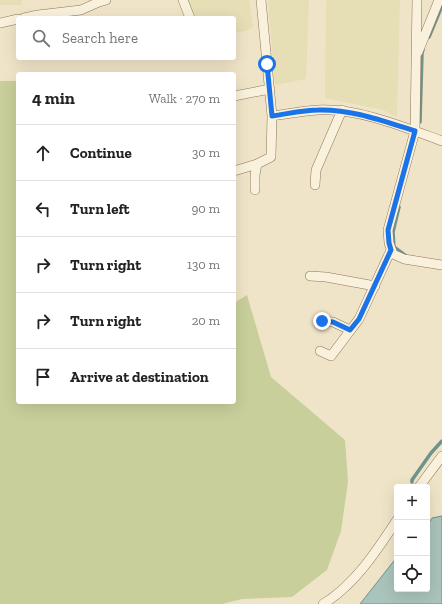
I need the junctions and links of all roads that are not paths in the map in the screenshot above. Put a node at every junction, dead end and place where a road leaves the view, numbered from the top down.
1 (106, 0) edge
2 (183, 0) edge
3 (262, 0) edge
4 (417, 0) edge
5 (439, 0) edge
6 (33, 16) edge
7 (189, 16) edge
8 (16, 19) edge
9 (0, 23) edge
10 (416, 57) junction
11 (270, 89) junction
12 (236, 96) edge
13 (342, 110) junction
14 (272, 116) junction
15 (415, 131) junction
16 (442, 141) edge
17 (256, 164) junction
18 (236, 170) edge
19 (314, 185) dead end
20 (255, 190) dead end
21 (391, 250) junction
22 (442, 265) edge
23 (310, 276) dead end
24 (374, 286) junction
25 (322, 321) dead end
26 (350, 330) junction
27 (320, 351) dead end
28 (442, 456) edge
29 (421, 484) edge
30 (394, 524) edge
31 (323, 604) edge

1 - 6 street
2 - 7 street
3 - 11 street
4 - 10 street
5 - 10 street
8 - 9 street
10 - 15 street
11 - 12 street
11 - 14 street
13 - 14 street
13 - 15 street
13 - 19 street
14 - 17 street
15 - 16 street
15 - 21 street
17 - 18 street
17 - 20 street
21 - 22 street
21 - 24 street
23 - 24 street
24 - 26 street
25 - 26 street
26 - 27 street
28 - 29 street
30 - 31 street

